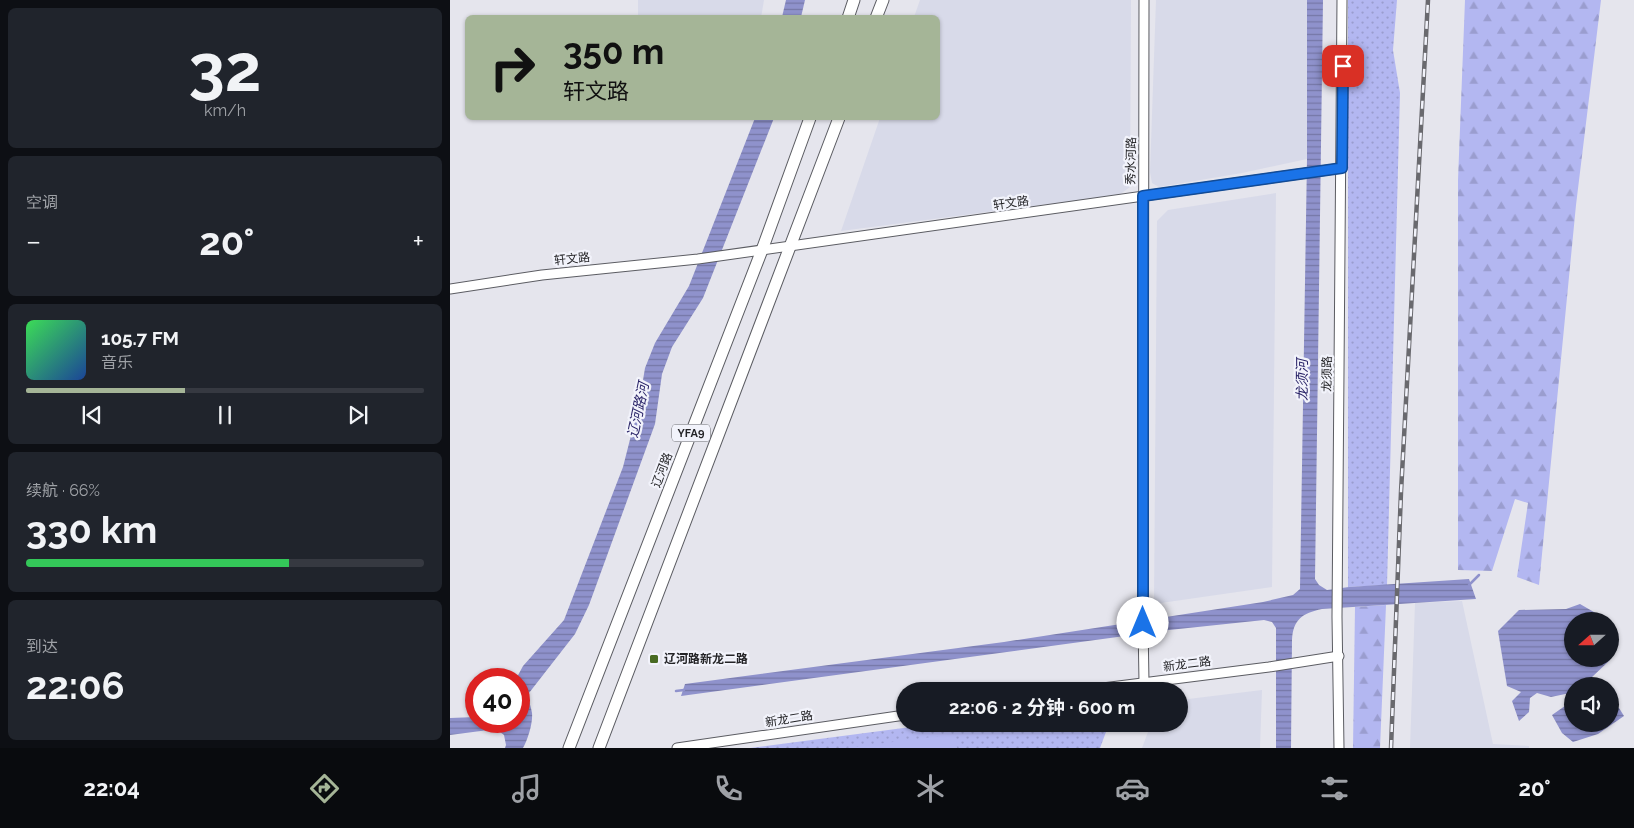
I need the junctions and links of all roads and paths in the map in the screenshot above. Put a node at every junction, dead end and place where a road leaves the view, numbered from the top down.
1 (854, 0) edge
2 (883, 0) edge
3 (1144, 0) edge
4 (1342, 0) edge
5 (849, 15) edge
6 (877, 15) edge
7 (809, 120) edge
8 (838, 120) edge
9 (1342, 168) junction
10 (1143, 196) junction
11 (790, 246) junction
12 (762, 250) junction
13 (450, 289) edge
14 (1339, 656) junction
15 (1144, 682) joint
16 (896, 716) edge
17 (570, 748) edge
18 (599, 748) edge
19 (677, 748) edge
20 (1339, 748) edge

1 - 5 main road
2 - 6 main road
3 - 10 street, 秀水河路
4 - 9 street, 龙须路
7 - 12 main road, 辽河路 / YFA9
8 - 11 main road, YFA9
9 - 10 street, 轩文路
9 - 14 street, 龙须路
10 - 11 street, 轩文路
10 - 15 street, 秀水河路
11 - 12 street, 轩文路
11 - 18 main road, YFA9
12 - 13 street, 轩文路
12 - 17 main road, 辽河路 / YFA9
14 - 15 street, 新龙二路
14 - 20 street, 龙须路
16 - 19 street, 新龙二路

